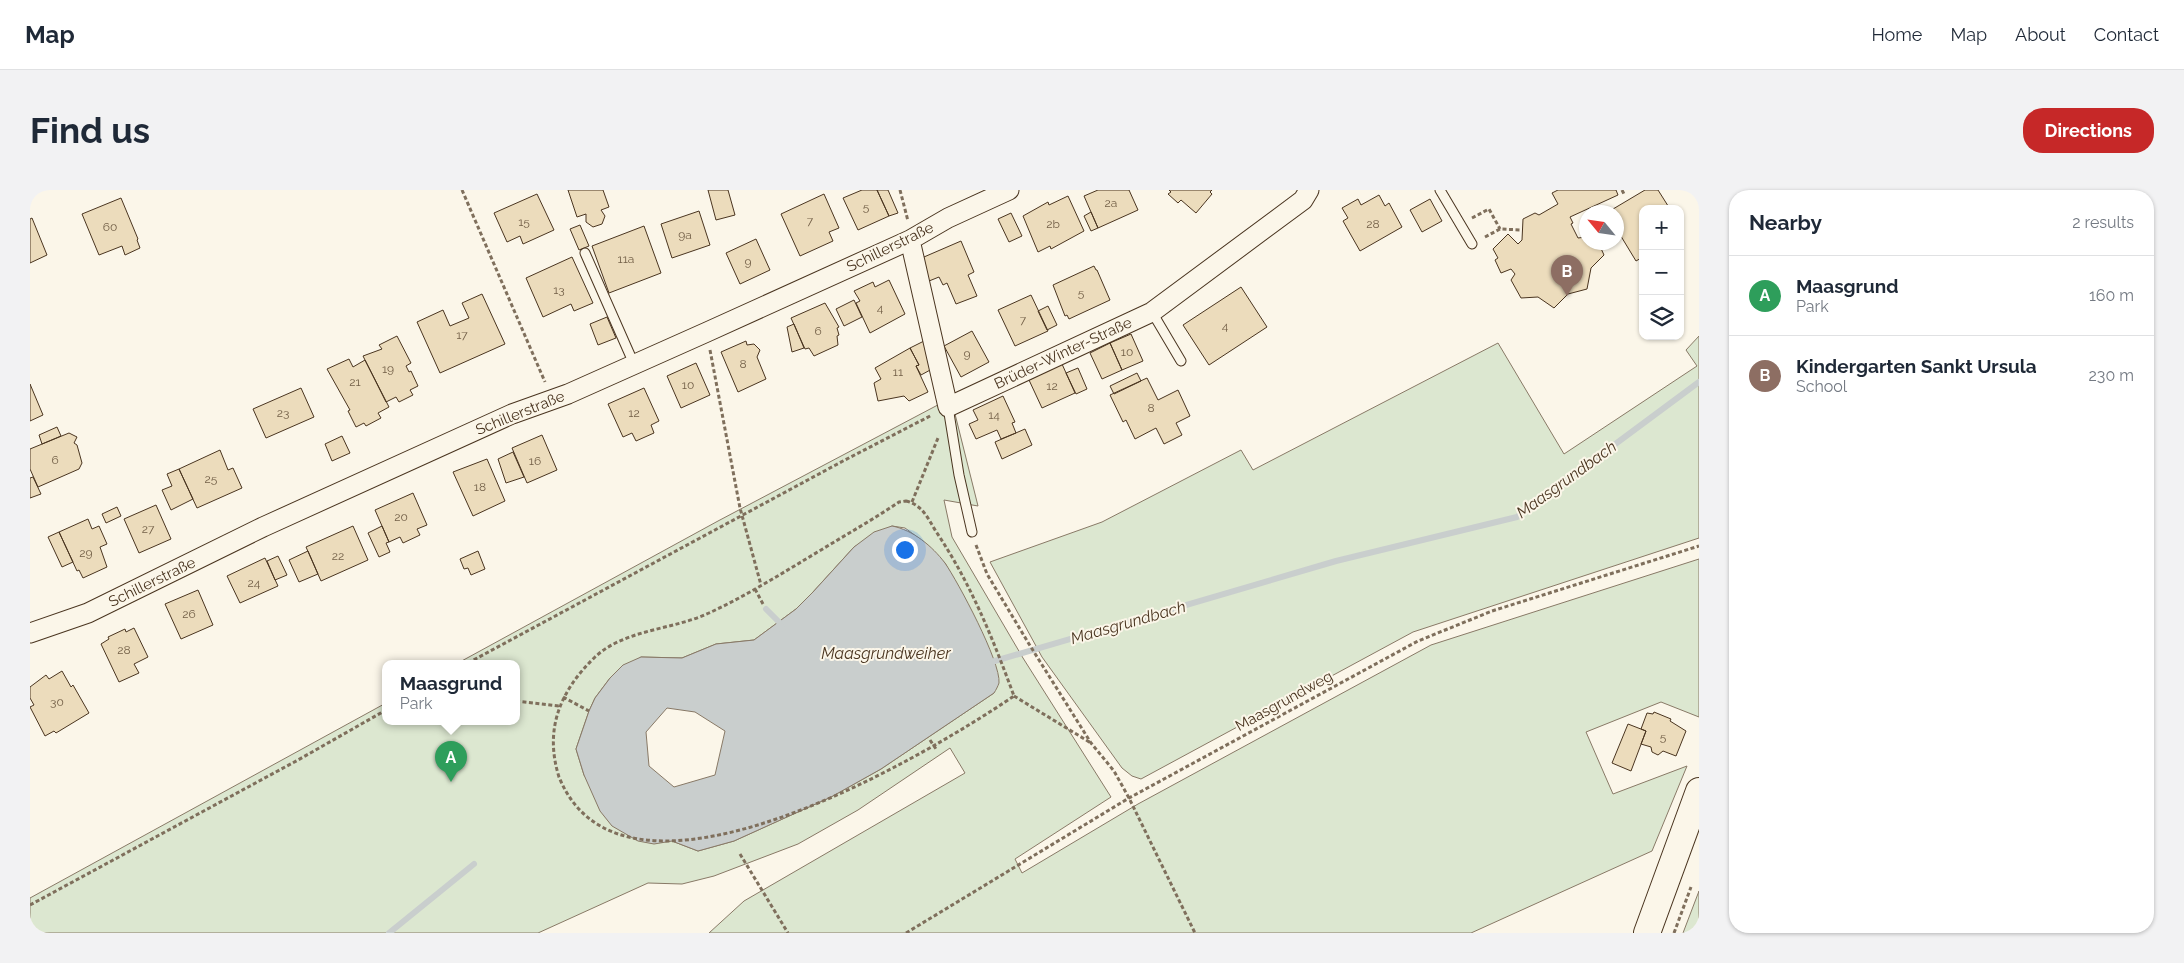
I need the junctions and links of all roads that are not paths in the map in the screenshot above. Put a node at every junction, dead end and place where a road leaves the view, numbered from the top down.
1 (1009, 190) edge
2 (1309, 190) edge
3 (1440, 190) edge
4 (910, 240) junction
5 (1472, 244) road end
6 (585, 254) dead end
7 (1152, 312) junction
8 (1181, 361) dead end
9 (634, 364) junction
10 (948, 407) junction
11 (972, 532) road end
12 (30, 633) edge
13 (1699, 791) edge
14 (1647, 933) edge

1 - 4 street, Schillerstraße
2 - 7 street, Brüder-Winter-Straße
3 - 5 lane
4 - 9 street, Schillerstraße
4 - 10 street
6 - 9 lane
7 - 8 lane
7 - 10 street, Brüder-Winter-Straße
9 - 12 street, Schillerstraße
10 - 11 lane
13 - 14 main road

